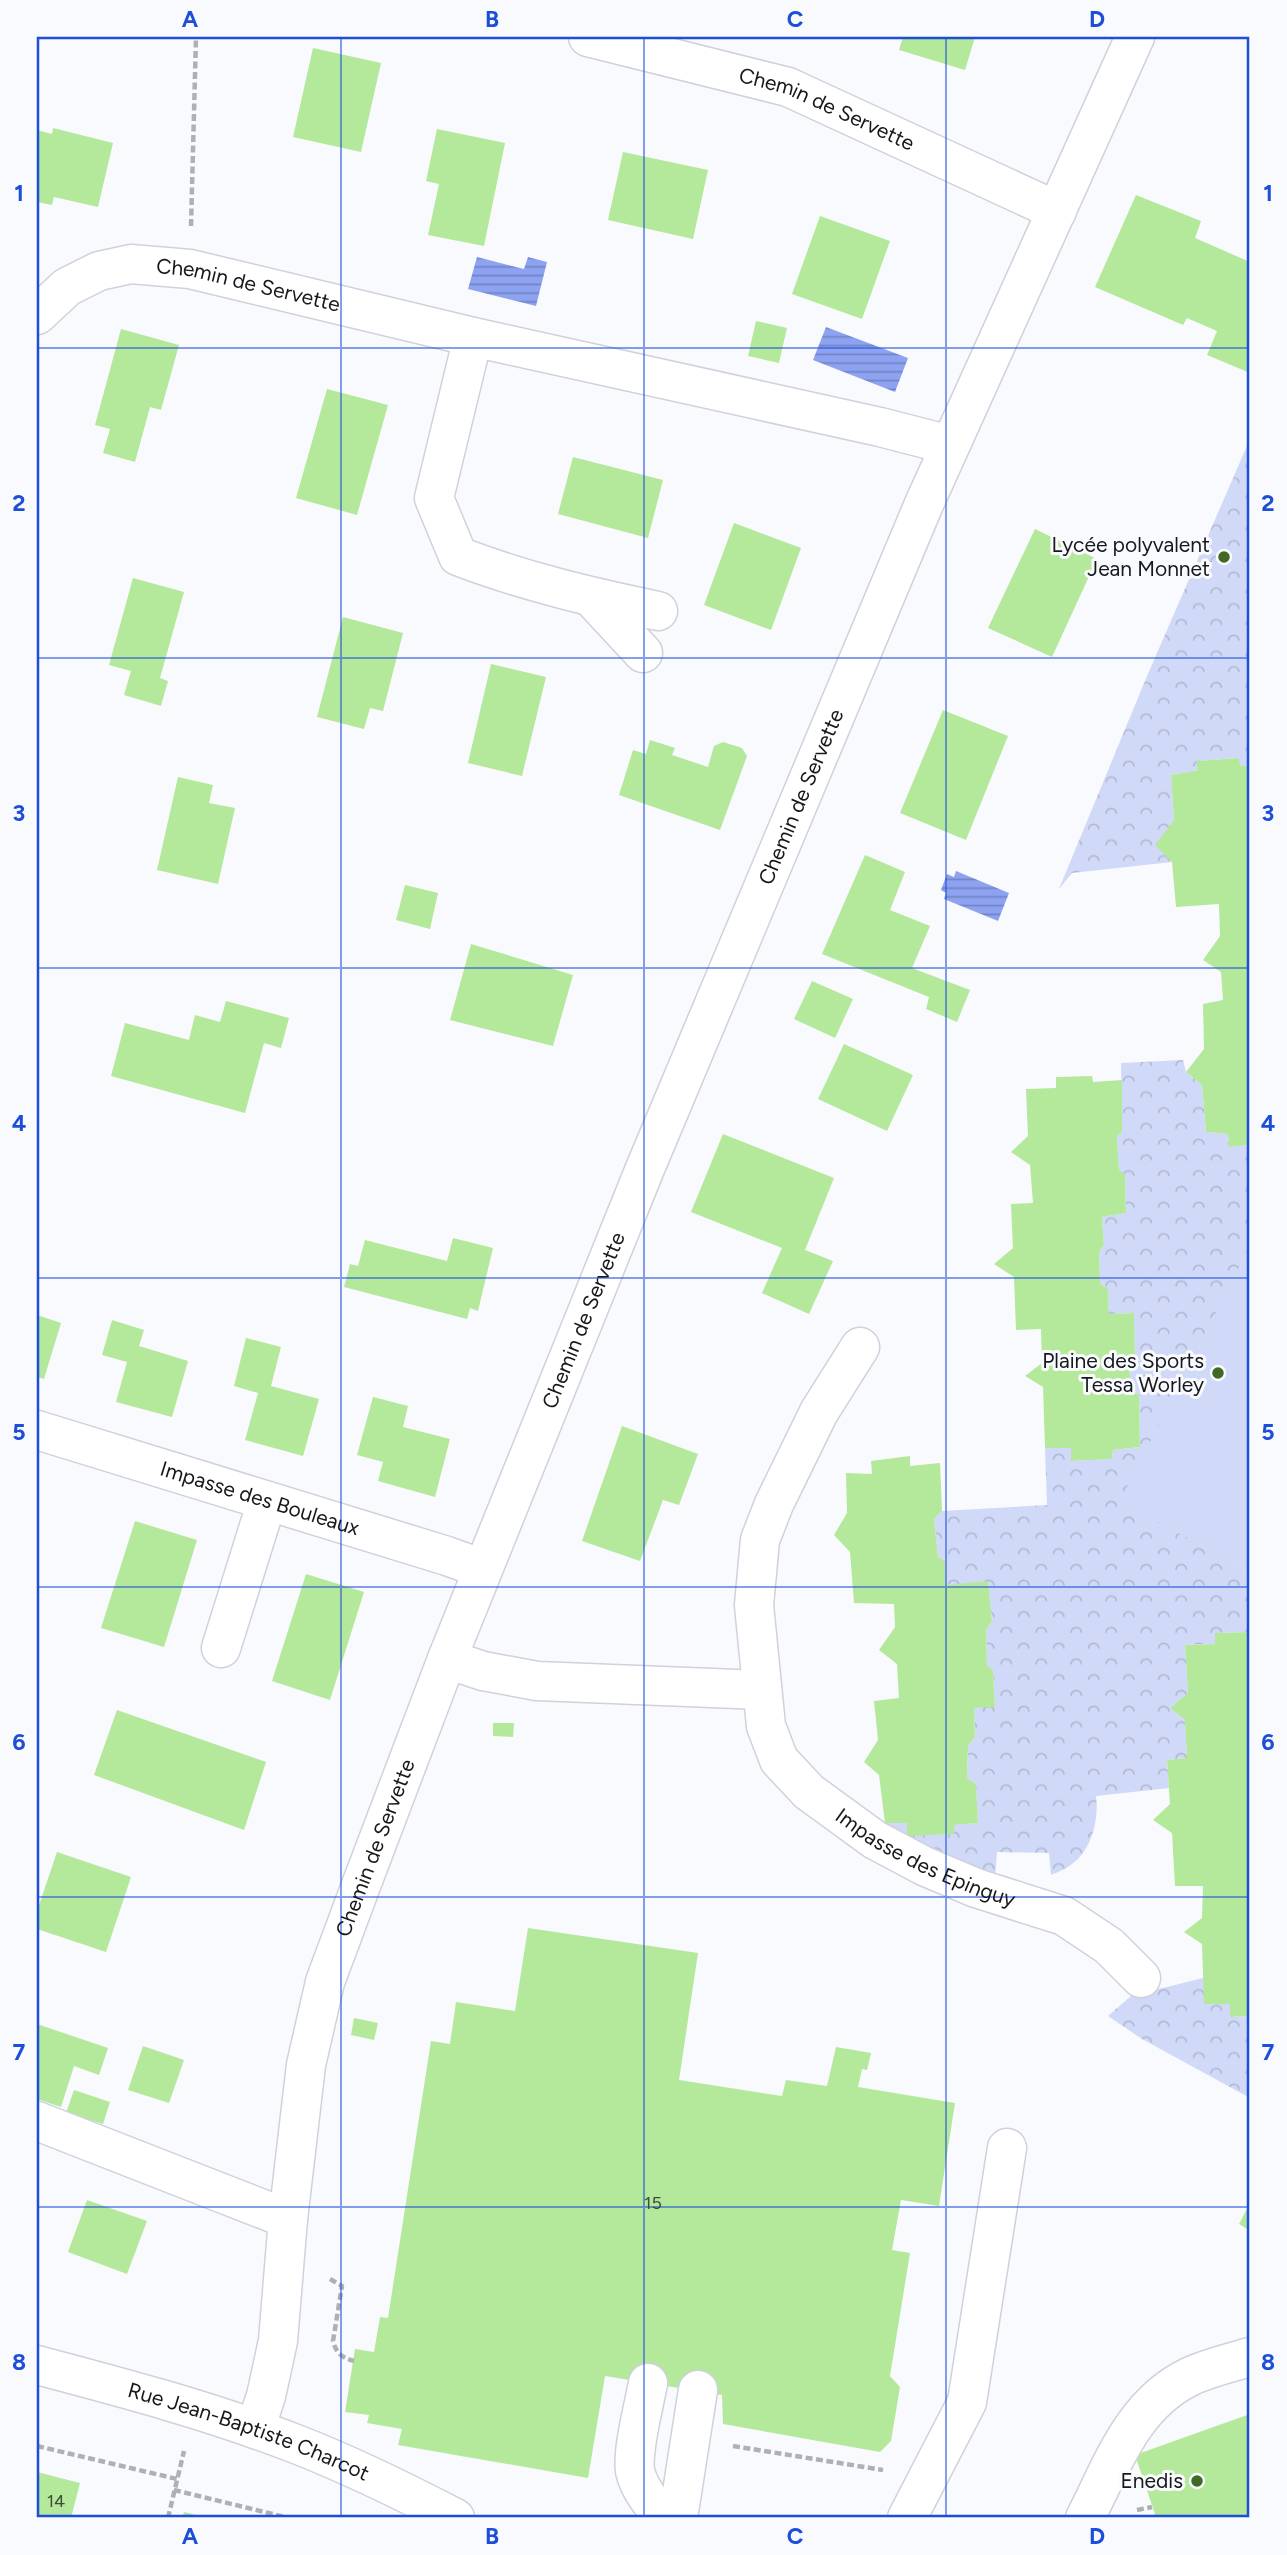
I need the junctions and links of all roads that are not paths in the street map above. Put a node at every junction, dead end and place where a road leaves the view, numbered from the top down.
1 (588, 37) edge
2 (1135, 37) edge
3 (1057, 211) junction
4 (37, 315) edge
5 (473, 337) junction
6 (950, 445) junction
7 (592, 598) junction
8 (658, 611) dead end
9 (643, 653) dead end
10 (860, 1348) dead end
11 (37, 1430) edge
12 (267, 1501) junction
13 (483, 1569) junction
14 (221, 1648) dead end
15 (447, 1659) junction
16 (762, 1690) junction
17 (1141, 1978) dead end
18 (37, 2121) edge
19 (1007, 2148) dead end
20 (288, 2219) junction
21 (1250, 2357) edge
22 (37, 2365) edge
23 (648, 2383) dead end
24 (698, 2390) dead end
25 (255, 2429) junction
26 (454, 2518) edge
27 (664, 2518) edge
28 (678, 2518) edge
29 (907, 2518) edge
30 (1085, 2518) edge

1 - 3 street, Chemin de Servette
2 - 3 street, Chemin de Servette
3 - 6 street, Chemin de Servette
4 - 5 street, Chemin de Servette
5 - 6 street, Chemin de Servette
5 - 7 street
6 - 13 street, Chemin de Servette
7 - 8 street
7 - 9 street
10 - 16 street, Impasse des Epinguy
11 - 12 street, Impasse des Bouleaux
12 - 13 street, Impasse des Bouleaux
12 - 14 street
13 - 15 street, Chemin de Servette
15 - 16 street
15 - 20 street, Chemin de Servette
16 - 17 street, Impasse des Epinguy
18 - 20 street
19 - 29 street
20 - 25 street, Chemin de Servette
21 - 30 street
22 - 25 street, Rue Jean-Baptiste Charcot
23 - 27 street
24 - 28 street
25 - 26 street, Rue Jean-Baptiste Charcot

